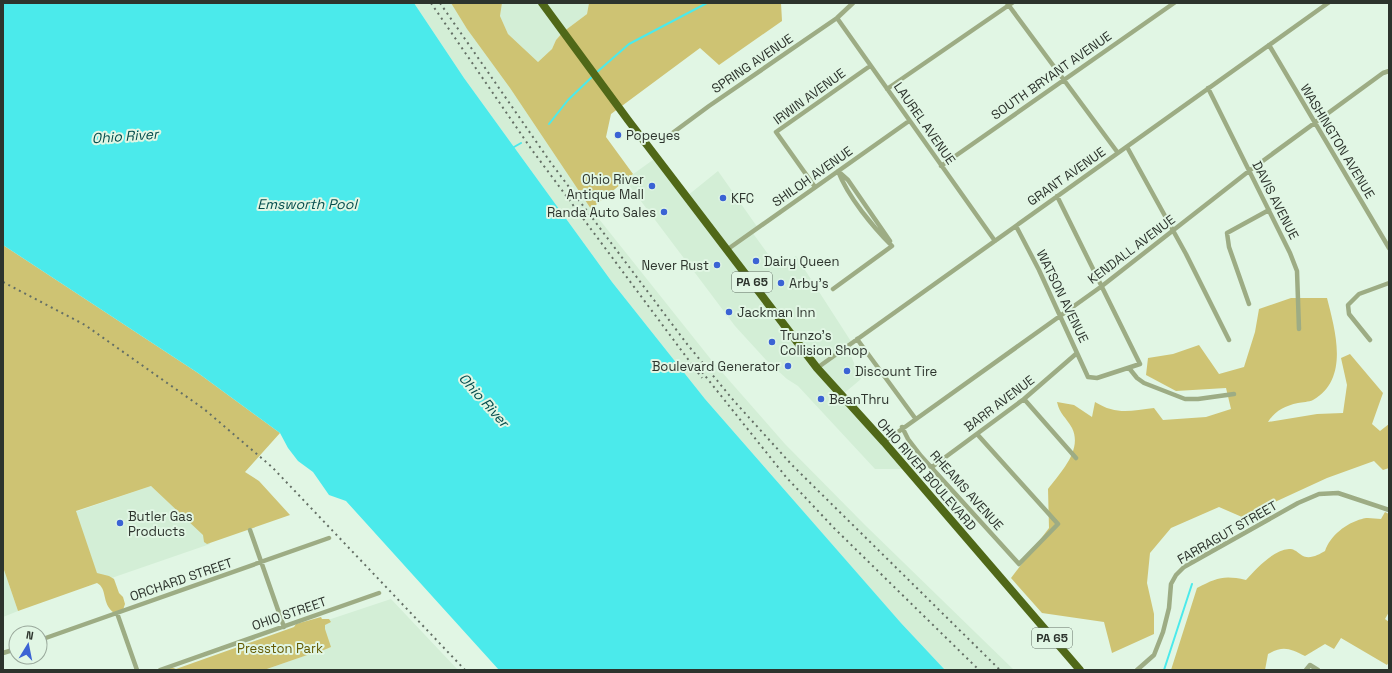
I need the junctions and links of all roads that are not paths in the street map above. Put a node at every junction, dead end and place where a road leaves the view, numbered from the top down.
1 (542, 3) edge
2 (853, 3) edge
3 (1174, 3) edge
4 (1328, 3) edge
5 (1009, 4) edge
6 (837, 18) junction
7 (1269, 45) junction
8 (870, 66) junction
9 (1389, 71) edge
10 (1063, 80) junction
11 (1208, 88) junction
12 (887, 89) junction
13 (909, 121) junction
14 (1315, 123) junction
15 (663, 140) dead end
16 (1127, 147) junction
17 (1118, 153) junction
18 (941, 166) junction
19 (838, 171) junction
20 (1249, 171) junction
21 (815, 188) junction
22 (1057, 196) junction
23 (1269, 210) junction
24 (1016, 226) junction
25 (1173, 231) junction
26 (994, 241) junction
27 (1388, 246) edge
28 (728, 249) junction
29 (1389, 283) edge
30 (1102, 286) junction
31 (833, 288) dead end
32 (1249, 304) dead end
33 (1060, 314) junction
34 (1299, 329) dead end
35 (857, 339) junction
36 (1229, 340) dead end
37 (1370, 340) dead end
38 (1077, 353) junction
39 (817, 368) junction
40 (1129, 368) junction
41 (1234, 394) dead end
42 (1024, 399) junction
43 (915, 418) junction
44 (902, 428) junction
45 (977, 434) junction
46 (884, 442) junction
47 (1076, 458) dead end
48 (932, 467) junction
49 (1389, 510) edge
50 (250, 530) dead end
51 (329, 538) dead end
52 (262, 562) junction
53 (379, 593) dead end
54 (116, 613) junction
55 (284, 626) junction
56 (48, 637) edge
57 (137, 670) edge
58 (160, 670) edge
59 (1080, 670) edge
60 (1137, 670) edge
61 (1306, 670) edge
62 (1318, 670) edge

1 - 28 highway, OHIO RIVER BOULEVARD / PA 65
2 - 6 street, SPRING AVENUE
3 - 10 street, SOUTH BRYANT AVENUE
4 - 7 street, GRANT AVENUE
5 - 10 street
5 - 12 street
6 - 8 street, LAUREL AVENUE
6 - 15 street, SPRING AVENUE
7 - 11 street, GRANT AVENUE
7 - 14 street, WASHINGTON AVENUE
8 - 12 street, LAUREL AVENUE
8 - 21 street, IRWIN AVENUE
9 - 14 street, KENDALL AVENUE
10 - 17 street
10 - 18 street, SOUTH BRYANT AVENUE
11 - 16 street, GRANT AVENUE
11 - 20 street, DAVIS AVENUE
12 - 13 street, LAUREL AVENUE
13 - 18 street, LAUREL AVENUE
13 - 19 street, SHILOH AVENUE
14 - 20 street, KENDALL AVENUE
14 - 27 street, WASHINGTON AVENUE
16 - 17 street, GRANT AVENUE
16 - 25 street
17 - 22 street, GRANT AVENUE
18 - 26 street, LAUREL AVENUE
19 - 21 street, SHILOH AVENUE
19 - 31 street
20 - 23 street, DAVIS AVENUE
20 - 25 street, KENDALL AVENUE
21 - 28 street, SHILOH AVENUE
22 - 24 street, GRANT AVENUE
22 - 30 street
23 - 32 street
23 - 34 street, DAVIS AVENUE
24 - 26 street, GRANT AVENUE
24 - 33 street, WATSON AVENUE
25 - 30 street, KENDALL AVENUE
25 - 36 street
26 - 35 street, GRANT AVENUE
28 - 39 highway, OHIO RIVER BOULEVARD / PA 65
29 - 37 street
30 - 33 street, KENDALL AVENUE
30 - 40 street
33 - 38 street, WATSON AVENUE
33 - 43 street, KENDALL AVENUE
35 - 39 street, GRANT AVENUE
35 - 43 street
38 - 40 street, WATSON AVENUE
38 - 42 street, BARR AVENUE
39 - 46 highway, OHIO RIVER BOULEVARD / PA 65
40 - 41 street
42 - 45 street, BARR AVENUE
42 - 47 street
43 - 44 street, KENDALL AVENUE
44 - 46 street, KENDALL AVENUE
44 - 48 street, RHEAMS AVENUE
45 - 48 street, BARR AVENUE
45 - 48 street, RHEAMS AVENUE
46 - 59 highway, OHIO RIVER BOULEVARD / PA 65
49 - 60 street, FARRAGUT STREET
50 - 52 street
51 - 52 street, ORCHARD STREET
52 - 54 street, ORCHARD STREET
52 - 55 street
53 - 55 street, OHIO STREET
54 - 56 street, ORCHARD STREET
54 - 57 street
55 - 58 street, OHIO STREET
61 - 62 street

